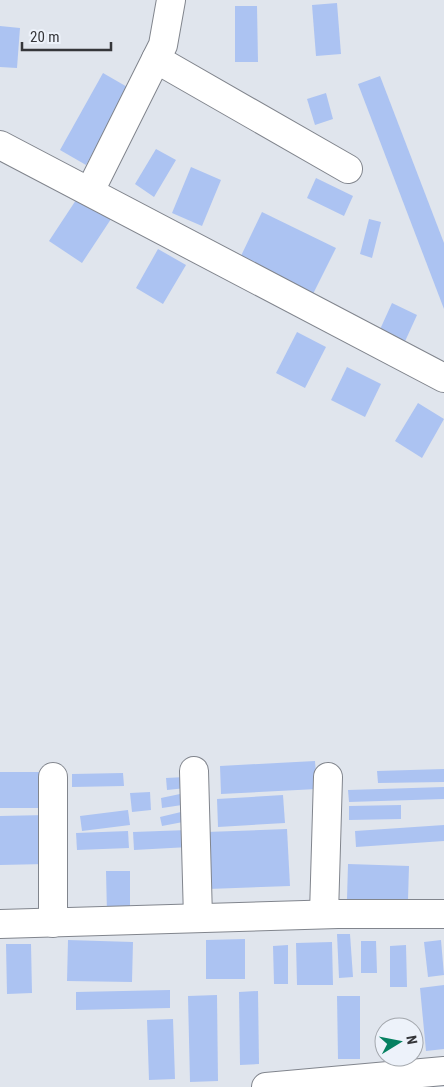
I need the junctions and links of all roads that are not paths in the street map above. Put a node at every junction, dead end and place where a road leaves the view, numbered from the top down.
1 (171, 0) edge
2 (156, 58) junction
3 (0, 145) edge
4 (348, 169) dead end
5 (90, 191) junction
6 (444, 378) edge
7 (194, 771) dead end
8 (53, 777) dead end
9 (328, 777) dead end
10 (324, 914) junction
11 (444, 914) edge
12 (198, 918) junction
13 (52, 923) junction
14 (0, 924) edge
15 (444, 1071) edge
16 (266, 1087) edge

1 - 2 street
2 - 4 street
2 - 5 street
3 - 5 street
5 - 6 street
7 - 12 street
8 - 13 street
9 - 10 street
10 - 11 street
10 - 12 street
12 - 13 street
13 - 14 street
15 - 16 street

